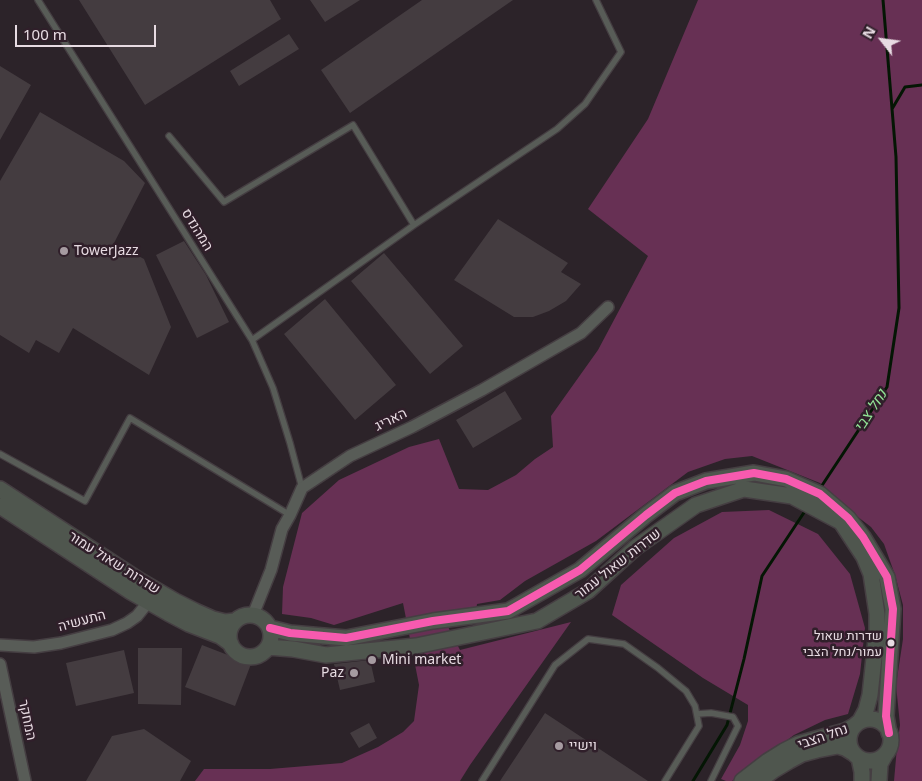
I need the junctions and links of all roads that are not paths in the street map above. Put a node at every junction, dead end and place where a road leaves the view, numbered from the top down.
1 (38, 0) edge
2 (597, 0) edge
3 (169, 136) dead end
4 (414, 225) junction
5 (608, 307) dead end
6 (252, 340) junction
7 (0, 454) edge
8 (302, 488) junction
9 (0, 489) edge
10 (0, 506) edge
11 (290, 515) junction
12 (153, 596) junction
13 (253, 615) junction
14 (235, 621) junction
15 (270, 628) junction
16 (231, 644) junction
17 (0, 645) edge
18 (268, 647) junction
19 (0, 664) edge
20 (697, 714) junction
21 (857, 724) junction
22 (889, 733) junction
23 (884, 755) junction
24 (856, 756) junction
25 (25, 781) edge
26 (482, 781) edge
27 (665, 781) edge
28 (710, 781) edge
29 (742, 781) edge
30 (759, 781) edge
31 (862, 781) edge
32 (879, 781) edge

1 - 6 lane, המהנדס
2 - 4 lane
3 - 4 lane
4 - 6 lane
5 - 8 street, האריג
6 - 8 lane, המהנדס
7 - 11 lane
8 - 11 street
9 - 12 street, שדרות שאול עמור
10 - 12 street, שדרות שאול עמור
11 - 13 street
12 - 14 street, שדרות שאול עמור
12 - 16 street, שדרות שאול עמור
12 - 17 street, התעשיה
13 - 14 street
13 - 15 street
14 - 16 street
15 - 18 street
15 - 22 street, שדרות שאול עמור
16 - 18 street
18 - 21 street, שדרות שאול עמור
19 - 25 street, המחקר
20 - 26 lane
20 - 27 lane
20 - 28 lane
21 - 22 street
21 - 24 street
21 - 29 street, נחל הצבי
22 - 23 street
23 - 24 street
23 - 32 street
24 - 30 street, נחל הצבי
24 - 31 street

